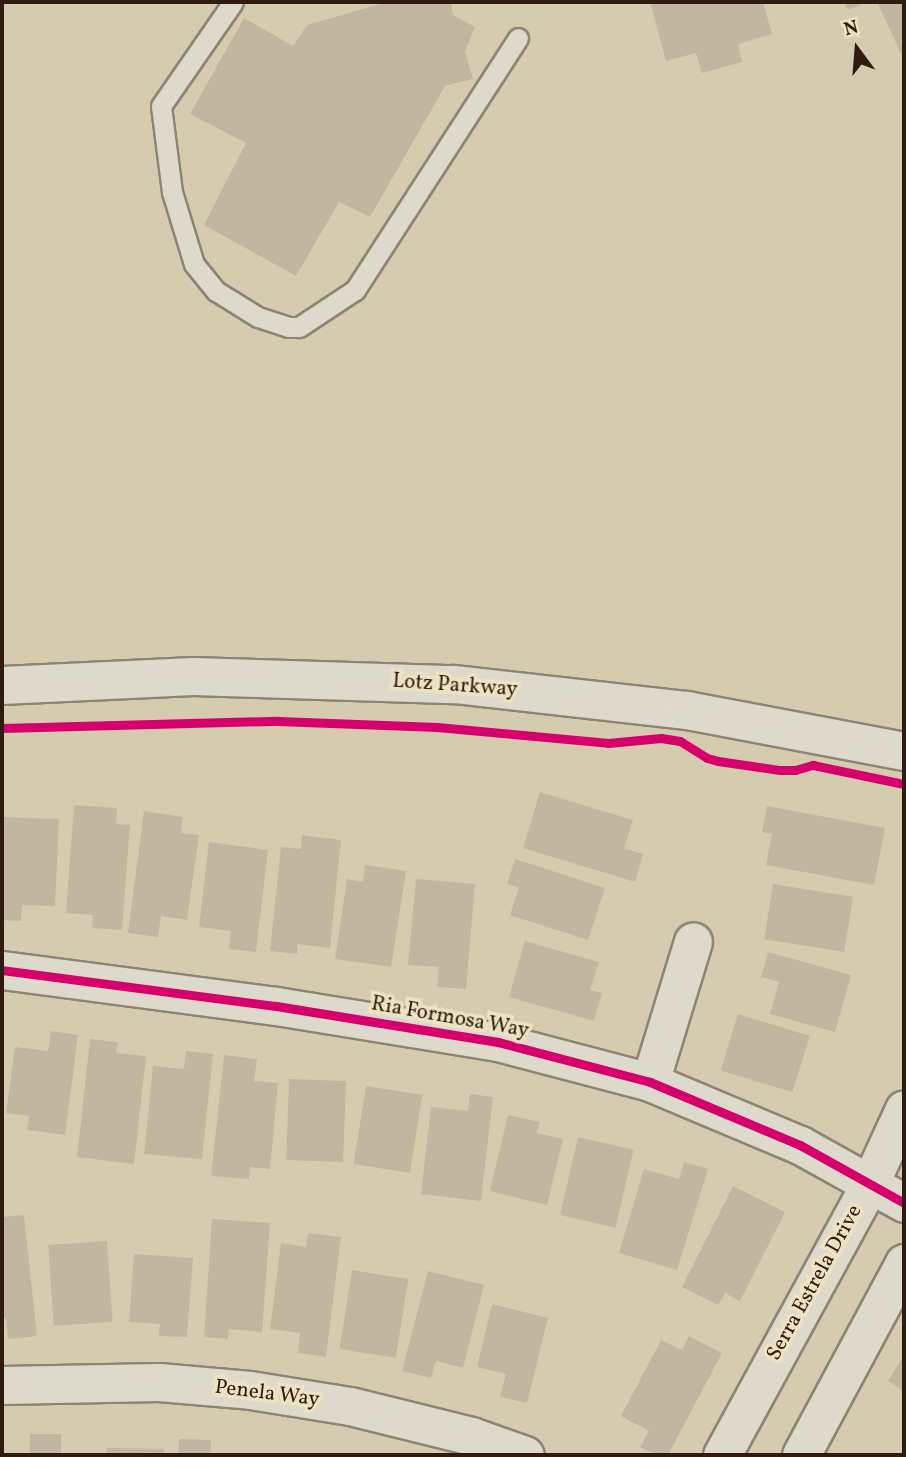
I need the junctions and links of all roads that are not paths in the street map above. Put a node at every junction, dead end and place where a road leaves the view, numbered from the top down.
1 (233, 2) edge
2 (518, 38) dead end
3 (2, 685) edge
4 (904, 751) edge
5 (693, 941) dead end
6 (2, 970) edge
7 (650, 1082) junction
8 (904, 1109) edge
9 (870, 1183) junction
10 (904, 1203) edge
11 (904, 1263) edge
12 (2, 1385) edge
13 (525, 1455) edge
14 (722, 1455) edge
15 (801, 1455) edge

1 - 2 lane
3 - 4 street, Lotz Parkway
5 - 7 street
6 - 7 street, Ria Formosa Way
7 - 9 street, Ria Formosa Way
8 - 9 street, Serra Estrela Drive
9 - 10 street, Ria Formosa Way
9 - 14 street, Serra Estrela Drive
11 - 15 street
12 - 13 street, Penela Way

